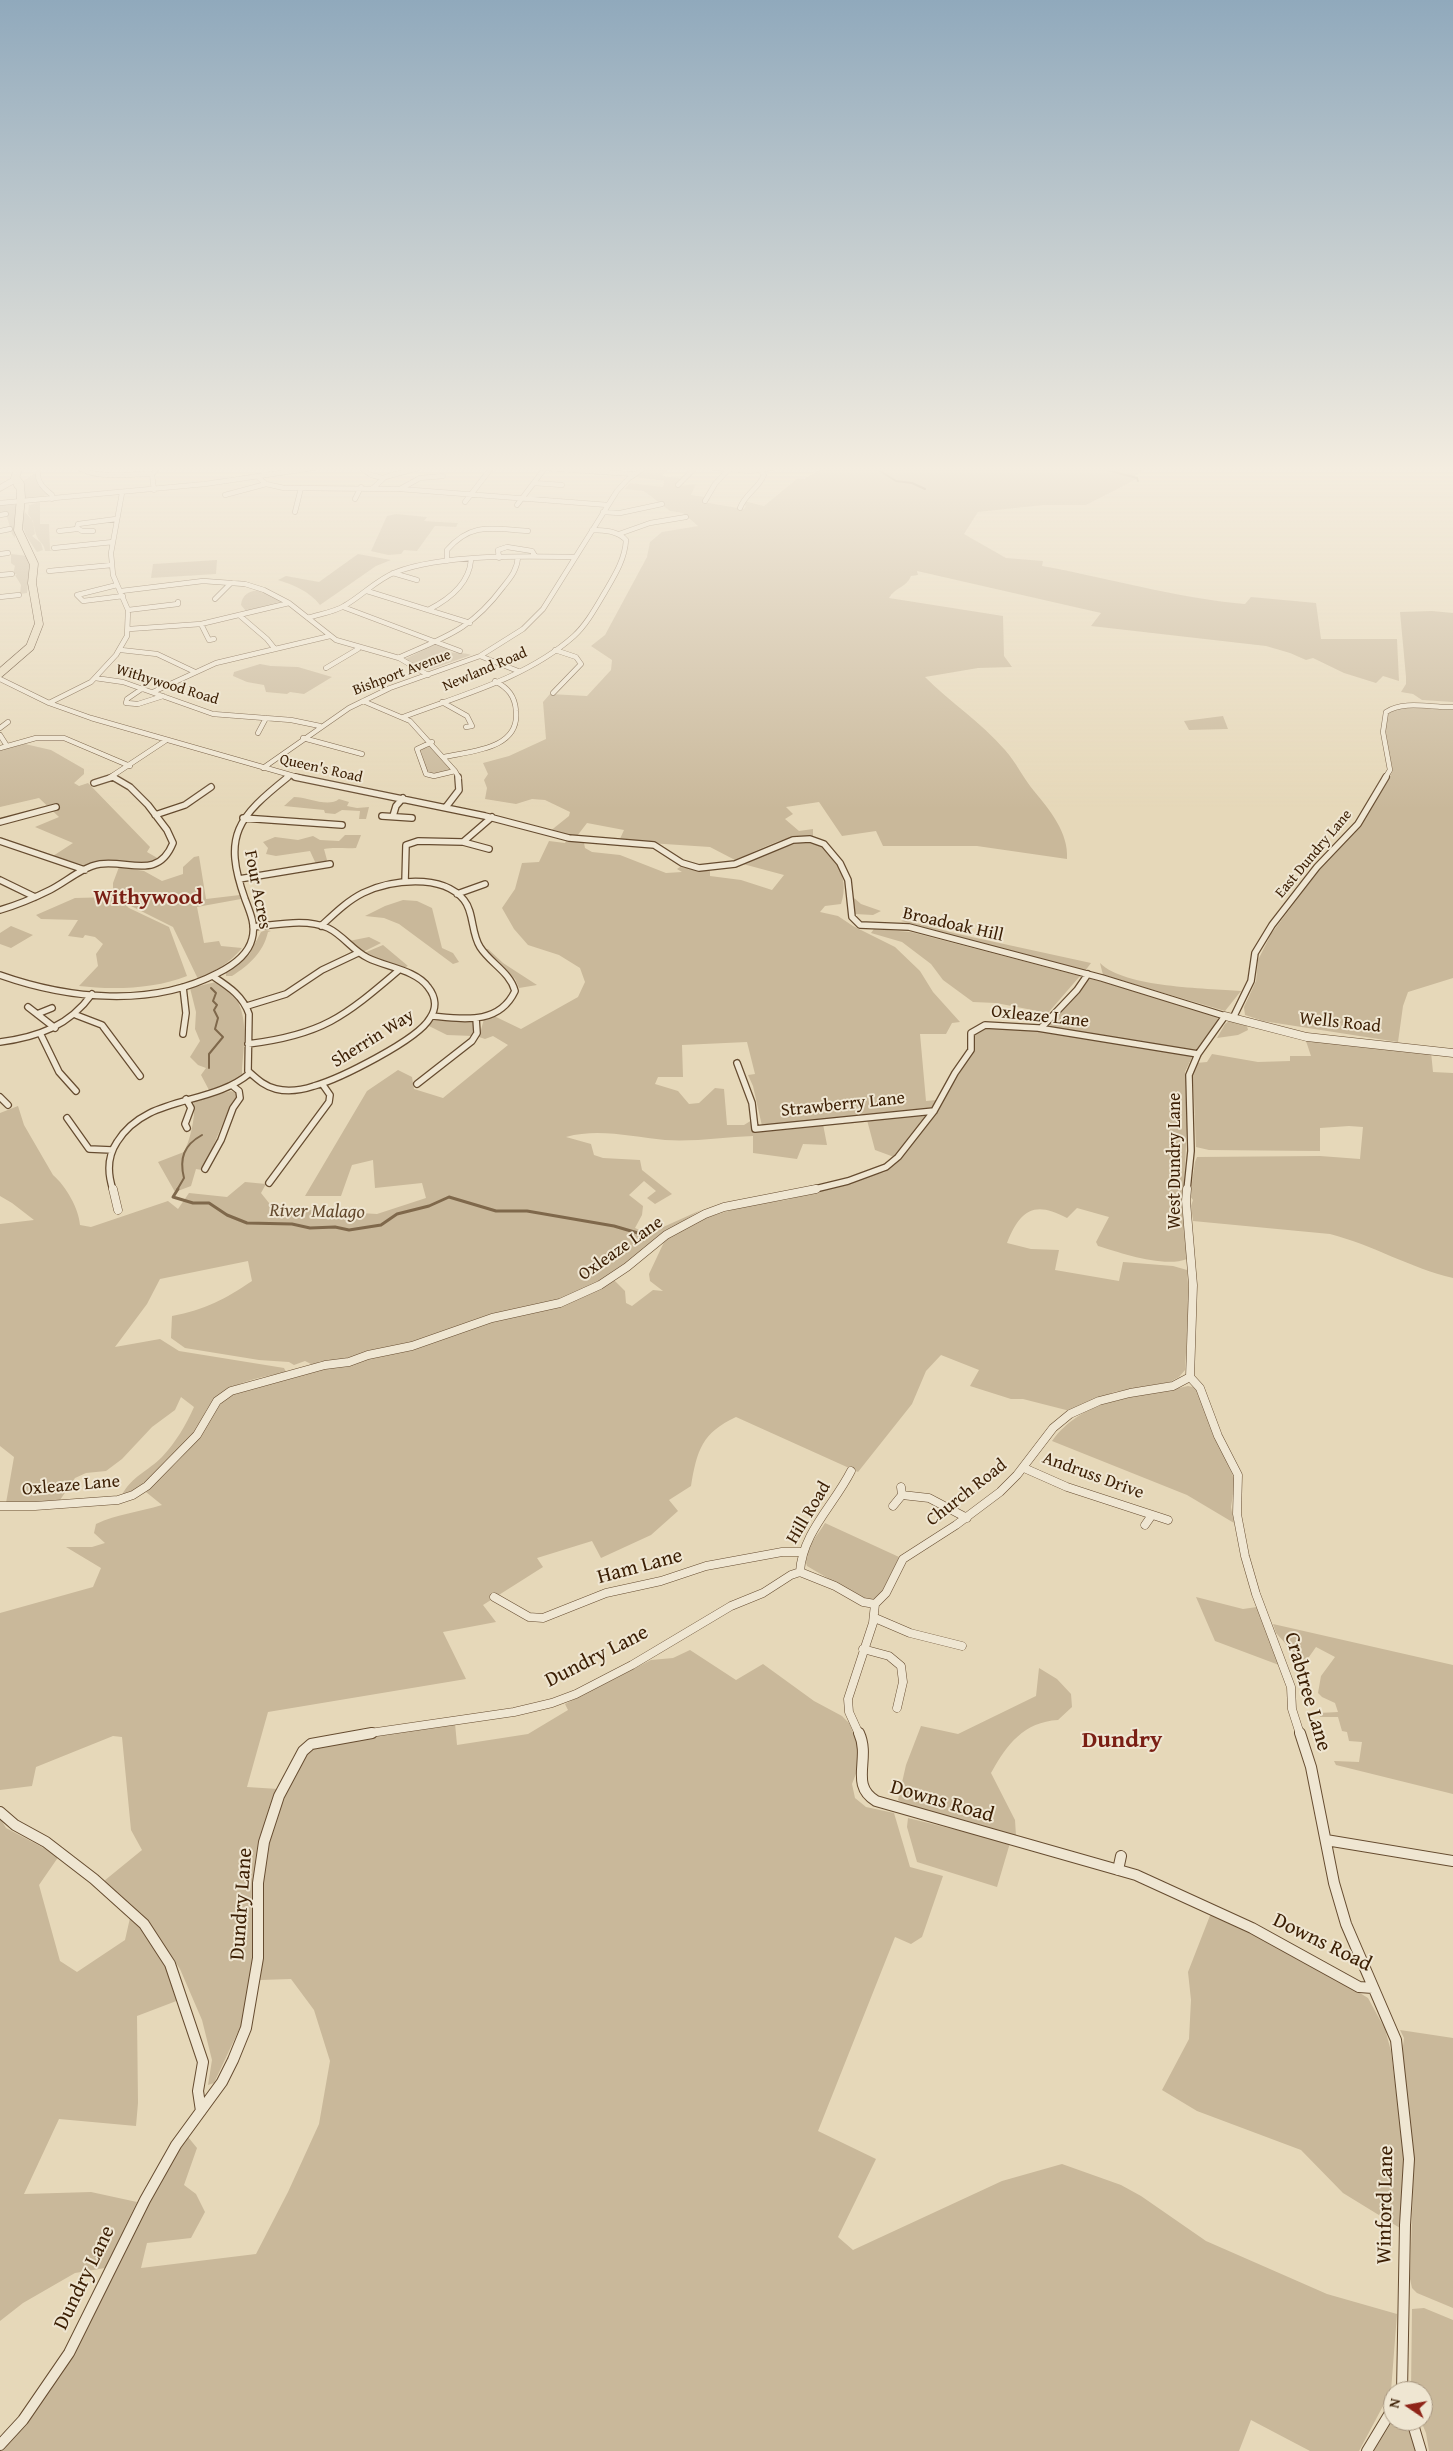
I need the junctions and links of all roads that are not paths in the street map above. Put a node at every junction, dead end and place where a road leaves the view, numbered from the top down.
1 (35, 580) edge
2 (117, 580) edge
3 (382, 580) edge
4 (463, 580) edge
5 (508, 580) edge
6 (560, 580) edge
7 (609, 580) edge
8 (231, 583) junction
9 (118, 585) junction
10 (367, 591) junction
11 (122, 594) junction
12 (19, 595) dead end
13 (0, 597) edge
14 (215, 599) dead end
15 (289, 603) junction
16 (178, 604) dead end
17 (343, 607) junction
18 (128, 610) junction
19 (428, 610) junction
20 (239, 615) junction
21 (308, 618) junction
22 (470, 623) junction
23 (201, 624) junction
24 (129, 629) junction
25 (330, 636) junction
26 (209, 640) dead end
27 (436, 642) junction
28 (275, 649) junction
29 (358, 649) junction
30 (120, 650) junction
31 (555, 650) junction
32 (460, 651) dead end
33 (480, 656) junction
34 (398, 658) junction
35 (326, 668) dead end
36 (518, 671) junction
37 (0, 672) edge
38 (194, 672) junction
39 (428, 675) junction
40 (95, 678) junction
41 (0, 679) edge
42 (495, 681) junction
43 (143, 688) junction
44 (153, 692) junction
45 (553, 693) dead end
46 (163, 696) junction
47 (363, 700) junction
48 (442, 702) junction
49 (49, 703) junction
50 (1453, 707) edge
51 (403, 717) junction
52 (266, 718) junction
53 (8, 722) dead end
54 (320, 726) junction
55 (472, 726) dead end
56 (0, 728) edge
57 (264, 733) dead end
58 (0, 735) edge
59 (303, 738) junction
60 (165, 741) junction
61 (432, 742) junction
62 (7, 746) junction
63 (0, 748) edge
64 (362, 754) dead end
65 (444, 757) junction
66 (130, 766) junction
67 (263, 768) junction
68 (455, 771) junction
69 (289, 776) junction
70 (113, 777) junction
71 (94, 783) dead end
72 (211, 787) dead end
73 (403, 798) junction
74 (56, 807) dead end
75 (446, 807) junction
76 (155, 815) junction
77 (382, 816) dead end
78 (393, 816) junction
79 (492, 817) junction
80 (243, 818) junction
81 (412, 818) dead end
82 (0, 822) edge
83 (342, 825) dead end
84 (0, 841) edge
85 (463, 842) junction
86 (647, 844) joint
87 (489, 849) dead end
88 (330, 864) dead end
89 (85, 870) junction
90 (239, 879) junction
91 (0, 880) edge
92 (404, 882) junction
93 (485, 883) dead end
94 (457, 894) junction
95 (35, 897) junction
96 (0, 910) edge
97 (320, 926) junction
98 (253, 927) junction
99 (358, 952) junction
100 (399, 970) junction
101 (1088, 974) junction
102 (0, 975) edge
103 (214, 977) junction
104 (183, 987) junction
105 (92, 994) junction
106 (28, 1006) dead end
107 (247, 1006) junction
108 (52, 1008) dead end
109 (37, 1014) junction
110 (76, 1015) junction
111 (432, 1016) junction
112 (1229, 1017) junction
113 (476, 1018) junction
114 (55, 1028) junction
115 (1041, 1028) junction
116 (40, 1033) junction
117 (183, 1034) dead end
118 (0, 1042) edge
119 (248, 1044) junction
120 (1453, 1053) edge
121 (1198, 1054) junction
122 (737, 1063) dead end
123 (250, 1073) junction
124 (140, 1076) dead end
125 (423, 1079) junction
126 (66, 1082) junction
127 (431, 1082) dead end
128 (418, 1084) dead end
129 (58, 1085) dead end
130 (323, 1085) junction
131 (234, 1087) junction
132 (76, 1091) dead end
133 (0, 1097) edge
134 (186, 1099) junction
135 (8, 1105) dead end
136 (934, 1111) junction
137 (67, 1118) dead end
138 (187, 1128) dead end
139 (112, 1150) junction
140 (205, 1169) dead end
141 (279, 1181) dead end
142 (118, 1210) dead end
143 (1190, 1377) junction
144 (1024, 1468) junction
145 (852, 1471) dead end
146 (0, 1506) edge
147 (893, 1506) dead end
148 (1152, 1515) junction
149 (967, 1518) junction
150 (1168, 1520) dead end
151 (1145, 1525) dead end
152 (802, 1552) junction
153 (800, 1572) junction
154 (494, 1597) dead end
155 (875, 1604) junction
156 (875, 1618) junction
157 (962, 1646) dead end
158 (863, 1650) junction
159 (897, 1708) dead end
160 (0, 1812) edge
161 (1326, 1840) junction
162 (1121, 1856) dead end
163 (1453, 1862) edge
164 (1118, 1870) junction
165 (1373, 1988) junction
166 (1388, 2022) joint
167 (201, 2111) junction
168 (1402, 2381) edge
169 (1383, 2425) edge
170 (1415, 2431) edge
171 (0, 2445) edge
172 (1367, 2451) edge
173 (1421, 2451) edge

1 - 37 highway
2 - 9 street
3 - 10 street
4 - 19 street
5 - 22 street
6 - 33 street, Bishport Avenue
7 - 31 street, Newland Road
8 - 11 street
8 - 14 street
8 - 15 street
9 - 11 street
9 - 11 street
10 - 17 street
10 - 19 street
11 - 18 street
12 - 13 street
15 - 20 street
15 - 21 street
16 - 18 street
17 - 21 street
17 - 27 street
18 - 24 street
19 - 22 street
20 - 23 street
20 - 28 street
21 - 25 street
22 - 27 street
23 - 24 street
23 - 26 street
24 - 30 street
25 - 28 street
25 - 29 street
27 - 32 street
27 - 34 street
28 - 38 street
29 - 34 street
29 - 35 street
30 - 38 street
30 - 40 street
31 - 36 street, Newland Road
31 - 45 street
33 - 36 street
33 - 39 street, Bishport Avenue
34 - 39 street
36 - 42 street, Newland Road
38 - 44 street
39 - 47 street, Bishport Avenue
40 - 43 street, Withywood Road
40 - 49 street
41 - 49 street, Queen's Road
42 - 48 street, Newland Road
42 - 65 street
43 - 44 street, Withywood Road
43 - 46 street
44 - 46 street, Withywood Road
46 - 52 street, Withywood Road
47 - 51 street
47 - 54 street, Bishport Avenue
48 - 51 street, Newland Road
48 - 55 street
49 - 60 street, Queen's Road
50 - 112 street, East Dundry Lane
51 - 61 street
52 - 54 street, Withywood Road
52 - 57 street
53 - 56 street
54 - 59 street, Bishport Avenue
58 - 62 street
59 - 64 street
59 - 67 street, Bishport Avenue
60 - 66 street
60 - 67 street, Queen's Road
61 - 65 street
61 - 68 street
62 - 63 street
62 - 66 street
65 - 68 street
66 - 70 street
67 - 69 street, Queen's Road
68 - 75 street
69 - 73 street, Queen's Road
69 - 80 street, Four Acres
70 - 71 street
70 - 76 street
72 - 76 street
73 - 75 street, Queen's Road
73 - 78 street
74 - 82 street
75 - 79 street, Queen's Road
76 - 89 street
77 - 78 street
78 - 81 street
79 - 85 street
79 - 86 street, Queen's Road
80 - 83 street
80 - 90 street, Four Acres
84 - 89 street
85 - 87 street
85 - 92 street
86 - 101 street, Broadoak Hill
88 - 90 street
89 - 95 street
90 - 98 street, Four Acres
91 - 95 street
92 - 94 street
92 - 97 street
93 - 94 street
94 - 113 street
95 - 96 street
97 - 98 street, Sherrin Way
97 - 99 street, Sherrin Way
98 - 103 street, Four Acres
99 - 100 street, Sherrin Way
99 - 107 street
100 - 111 street, Sherrin Way
100 - 119 street
101 - 112 street, Broadoak Hill
101 - 115 street
102 - 105 street, Four Acres
103 - 104 street, Four Acres
103 - 107 street
104 - 105 street, Four Acres
104 - 117 street
105 - 110 street
106 - 109 street
107 - 119 street
108 - 109 street
109 - 114 street
110 - 114 street
110 - 124 street
111 - 113 street
111 - 130 street, Sherrin Way
112 - 120 street, Wells Road
112 - 121 street, West Dundry Lane
113 - 125 street
114 - 116 street
115 - 121 street, Oxleaze Lane
115 - 136 street, Oxleaze Lane
116 - 118 street
116 - 126 street
119 - 123 street
121 - 143 street, West Dundry Lane
122 - 136 street, Strawberry Lane
123 - 130 street, Sherrin Way
123 - 131 street
125 - 127 street
125 - 128 street
126 - 129 street
126 - 132 street
130 - 141 street
131 - 134 street
131 - 140 street
133 - 135 street
134 - 138 street
134 - 139 street
136 - 146 street, Oxleaze Lane
137 - 139 street
139 - 142 street
143 - 144 street, Church Road
143 - 161 street, Crabtree Lane
144 - 148 street, Andruss Drive
144 - 149 street, Church Road
145 - 152 street, Hill Road
147 - 149 street
148 - 150 street, Andruss Drive
148 - 151 street, Andruss Drive
149 - 155 street, Church Road
152 - 153 street, Hill Road
152 - 154 street, Ham Lane
153 - 155 street
153 - 167 street, Dundry Lane
155 - 156 street, Downs Road
156 - 157 street
156 - 158 street, Downs Road
158 - 159 street
158 - 164 street, Downs Road
160 - 167 street
161 - 163 street
161 - 165 street, Crabtree Lane
162 - 164 street
164 - 165 street, Downs Road
165 - 166 street, Crabtree Lane
166 - 168 street, Winford Lane
167 - 171 street, Dundry Lane
169 - 172 street
170 - 173 street

